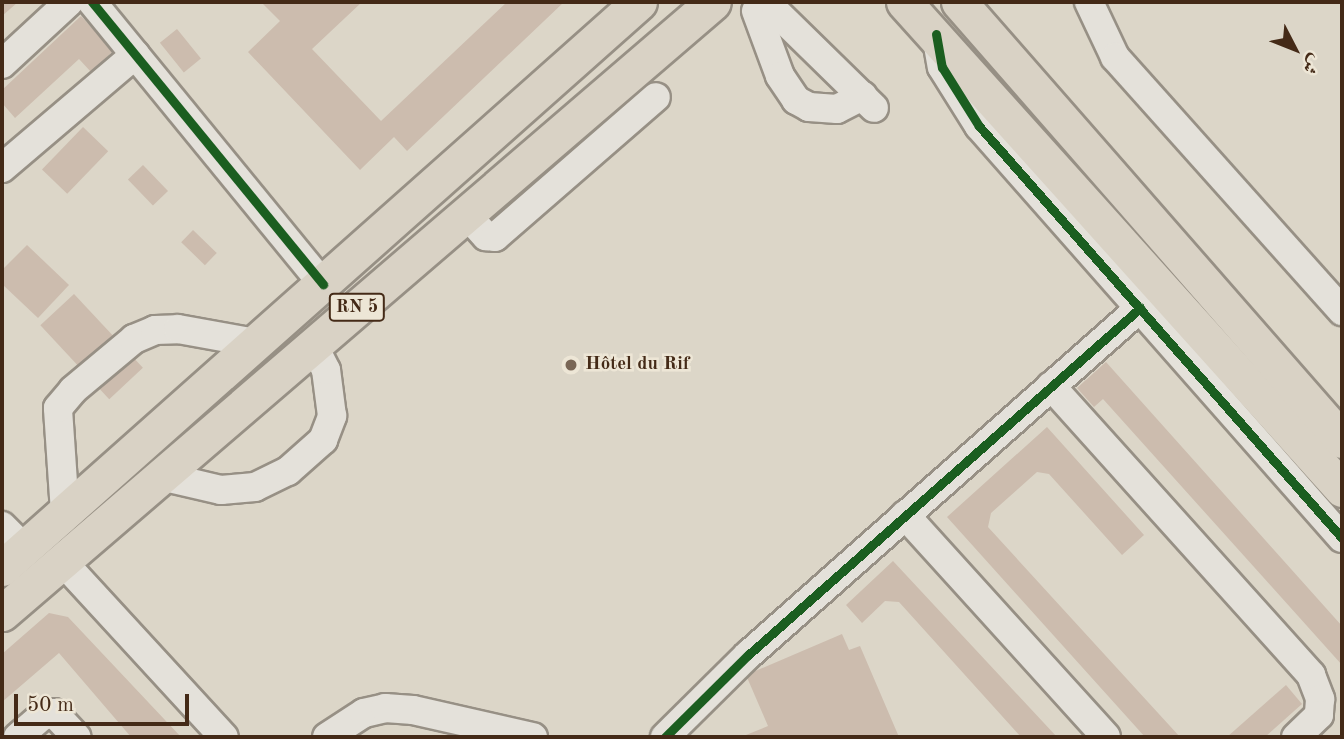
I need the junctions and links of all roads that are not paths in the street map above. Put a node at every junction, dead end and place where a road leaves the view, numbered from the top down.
1 (69, 2) edge
2 (92, 2) edge
3 (639, 2) edge
4 (713, 2) edge
5 (904, 2) edge
6 (959, 2) edge
7 (1089, 2) edge
8 (766, 7) edge
9 (936, 34) junction
10 (135, 55) junction
11 (2, 64) edge
12 (656, 97) dead end
13 (2, 168) edge
14 (466, 214) junction
15 (323, 284) junction
16 (1140, 307) junction
17 (1342, 311) edge
18 (256, 343) junction
19 (313, 345) junction
20 (1051, 386) junction
21 (1342, 440) edge
22 (161, 476) junction
23 (1342, 489) edge
24 (65, 512) junction
25 (905, 515) junction
26 (1342, 538) edge
27 (9, 547) edge
28 (62, 561) junction
29 (2, 613) edge
30 (18, 737) edge
31 (76, 737) edge
32 (224, 737) edge
33 (327, 737) edge
34 (534, 737) edge
35 (665, 737) edge
36 (1106, 737) edge
37 (1296, 737) edge

1 - 11 street
2 - 10 street
3 - 15 main road, RN 5
4 - 14 main road, RN 5
5 - 9 main road
6 - 21 main road
7 - 17 street
8 - 8 street
9 - 16 street
9 - 23 main road
10 - 13 street
10 - 15 street
12 - 14 street
14 - 19 main road, RN 5
15 - 18 main road, RN 5
16 - 20 street
16 - 26 street
18 - 24 main road, RN 5
18 - 24 street
19 - 22 main road, RN 5
19 - 22 street
20 - 25 street
20 - 37 street
22 - 28 main road, RN 5
24 - 27 main road, RN 5
25 - 35 street
25 - 36 street
28 - 29 main road, RN 5
28 - 32 street
30 - 31 street
33 - 34 street

